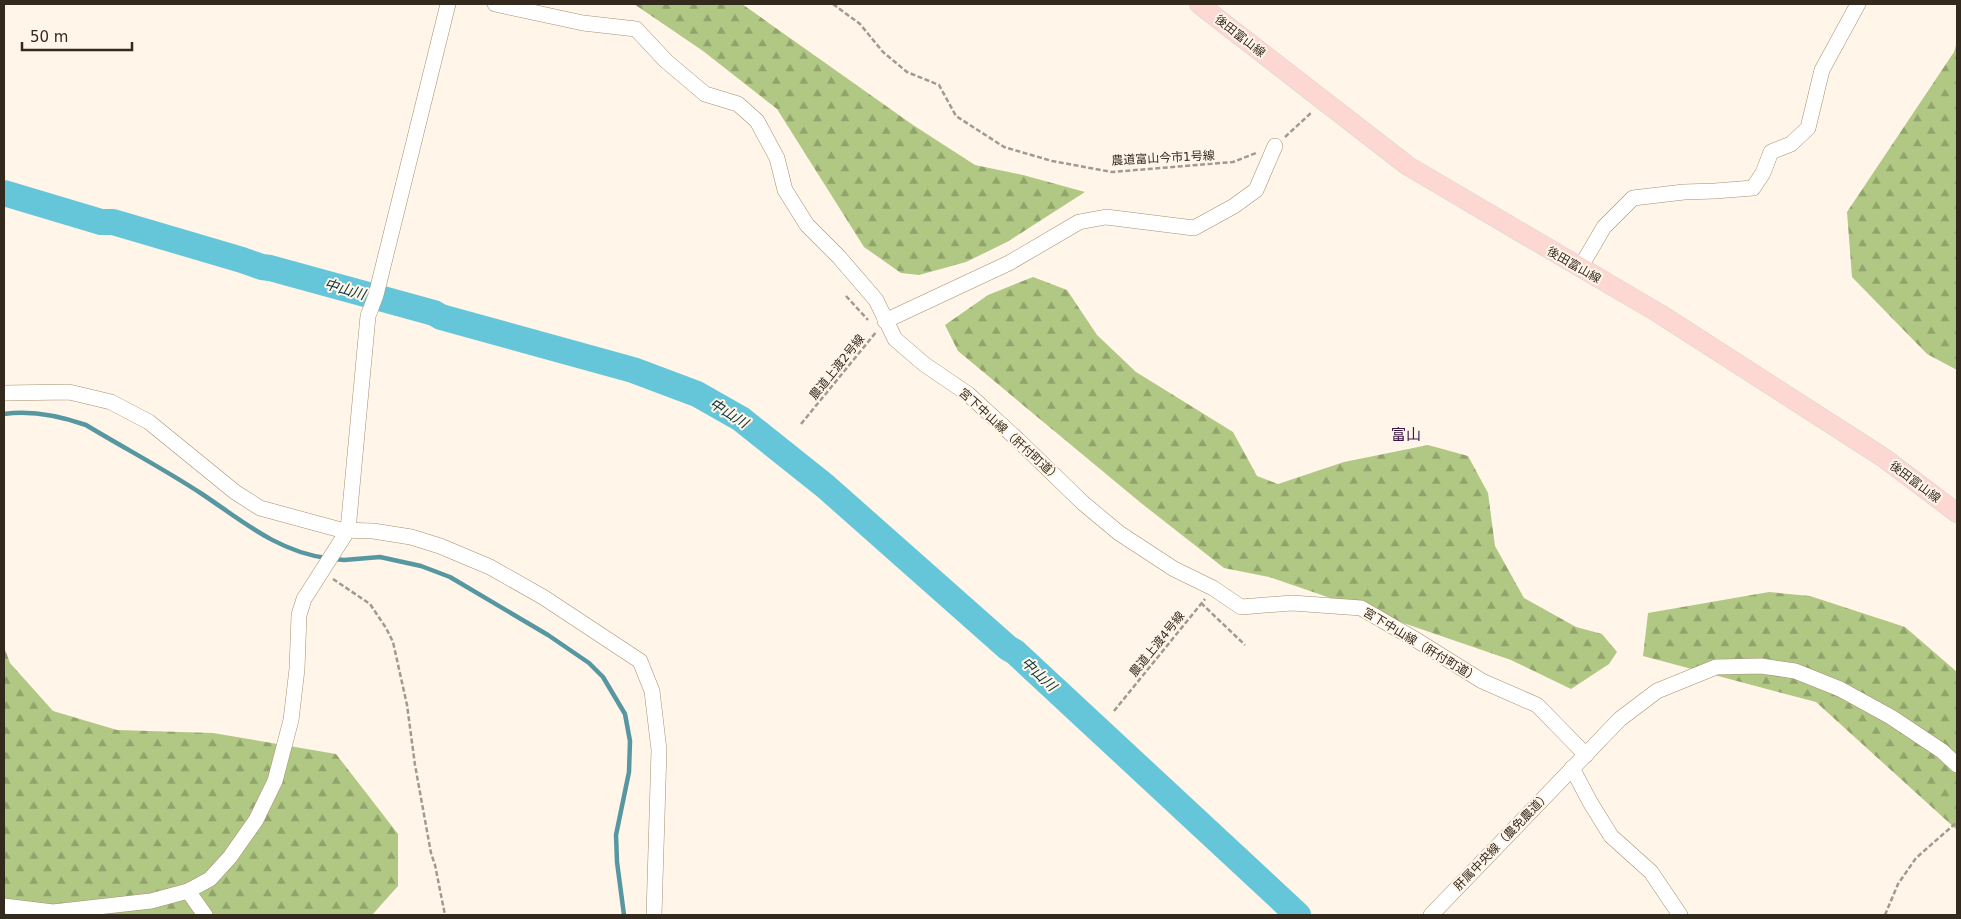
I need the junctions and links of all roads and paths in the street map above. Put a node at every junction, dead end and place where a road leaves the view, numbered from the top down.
1 (448, 4) edge
2 (495, 4) edge
3 (833, 4) edge
4 (1199, 4) edge
5 (1858, 4) edge
6 (1323, 101) junction
7 (1275, 146) junction
8 (1580, 268) junction
9 (846, 296) dead end
10 (878, 322) junction
11 (4, 393) edge
12 (801, 424) dead end
13 (1957, 513) edge
14 (348, 530) junction
15 (322, 572) junction
16 (1213, 588) junction
17 (1201, 603) junction
18 (1246, 645) dead end
19 (1114, 711) dead end
20 (1586, 755) junction
21 (1957, 765) edge
22 (1572, 768) junction
23 (1957, 822) edge
24 (188, 891) junction
25 (4, 906) edge
26 (205, 915) edge
27 (445, 915) edge
28 (654, 915) edge
29 (1432, 915) edge
30 (1680, 915) edge
31 (1885, 915) edge

1 - 14 street
2 - 10 street, 宮下中山線（肝付町道）
3 - 7 path, 農道富山今市1号線
4 - 6 main road, 後田富山線
5 - 8 street
6 - 7 path, 農道富山今市1号線
6 - 8 main road, 後田富山線
7 - 10 street
8 - 13 main road, 後田富山線
9 - 10 path
10 - 12 path, 農道上渡2号線
10 - 16 street, 宮下中山線（肝付町道）
11 - 14 street
14 - 15 street
14 - 28 street
15 - 24 street
15 - 27 path
16 - 17 path, 農道上渡4号線
16 - 20 street, 宮下中山線（肝付町道）
17 - 18 path
17 - 19 path, 農道上渡4号線
20 - 21 street
20 - 22 street, 肝属中央線（農免農道）
22 - 29 street, 肝属中央線（農免農道）
22 - 30 street
23 - 31 path
24 - 25 street
24 - 26 street

